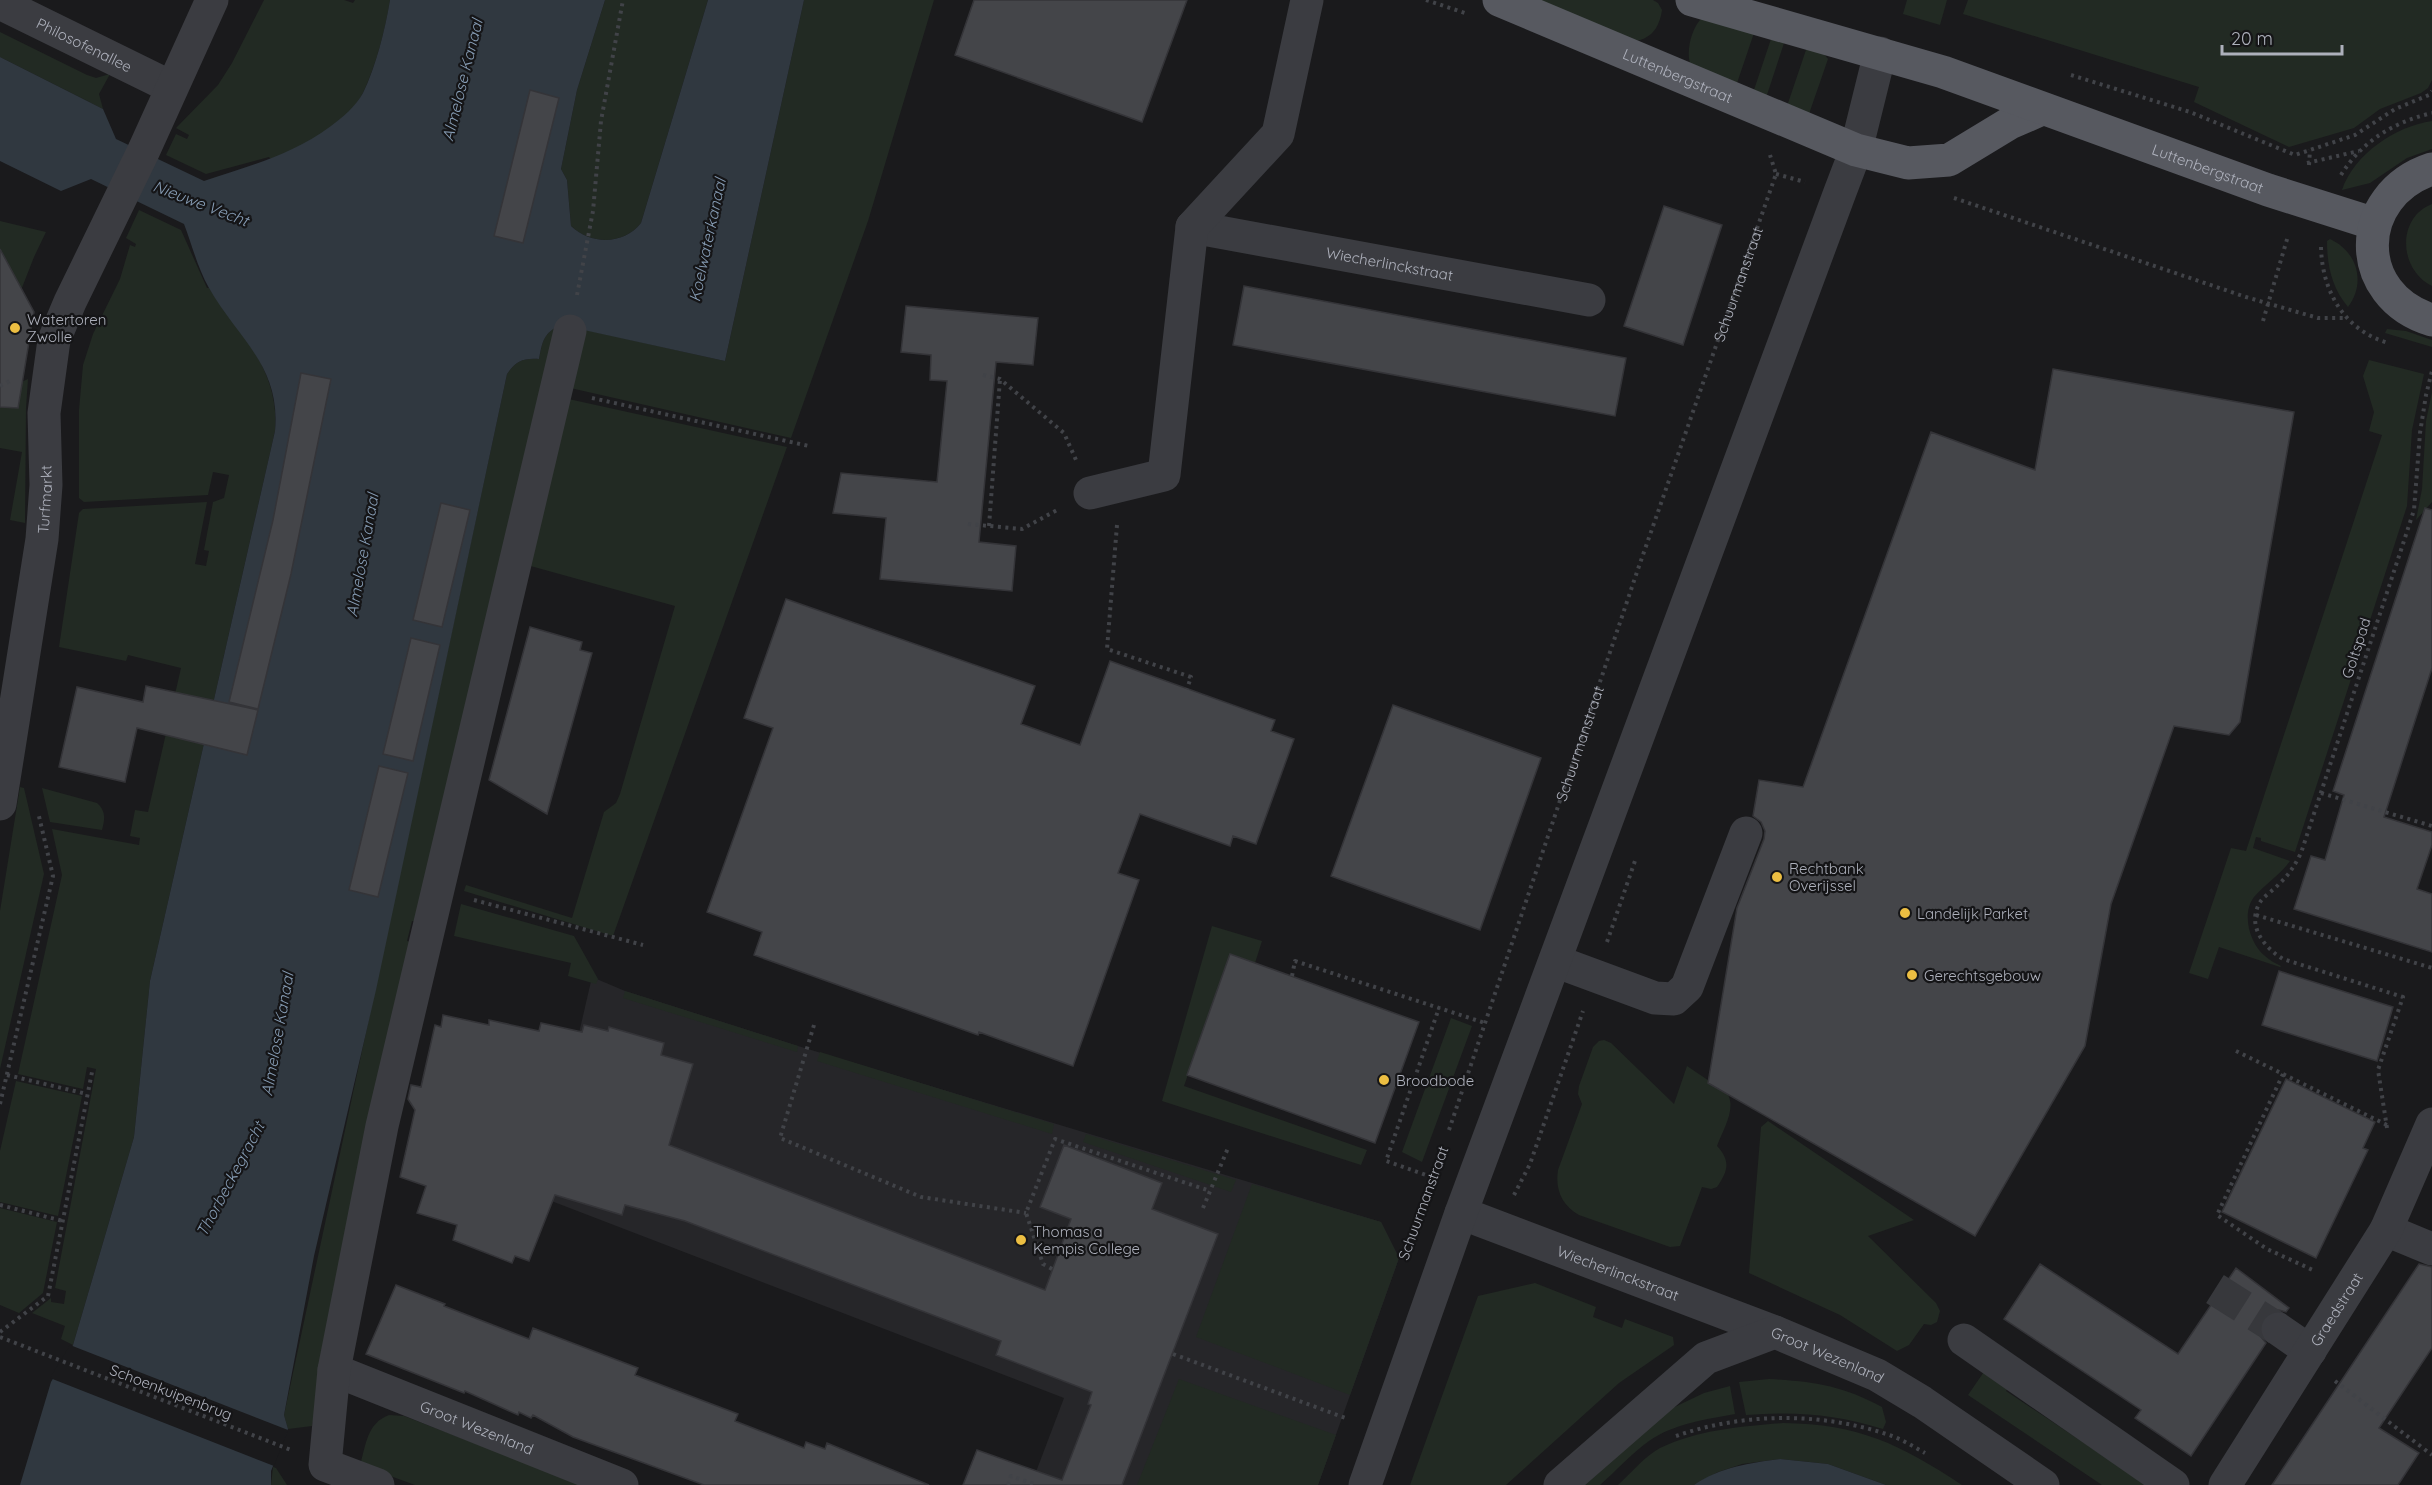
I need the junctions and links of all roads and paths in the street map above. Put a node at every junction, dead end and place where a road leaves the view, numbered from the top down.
1 (212, 0) edge
2 (623, 0) edge
3 (1307, 0) edge
4 (1499, 0) edge
5 (1692, 0) edge
6 (0, 3) edge
7 (1880, 53) junction
8 (2061, 73) dead end
9 (171, 87) junction
10 (2432, 91) edge
11 (2042, 109) junction
12 (1771, 114) junction
13 (1856, 150) junction
14 (2432, 169) edge
15 (1948, 196) dead end
16 (2375, 224) junction
17 (1192, 227) junction
18 (1589, 300) dead end
19 (2346, 318) dead end
20 (2432, 320) edge
21 (570, 331) joint
22 (2432, 371) edge
23 (983, 375) dead end
24 (1000, 379) junction
25 (556, 390) junction
26 (809, 446) dead end
27 (1106, 489) junction
28 (968, 524) dead end
29 (989, 526) junction
30 (1187, 689) dead end
31 (2320, 793) junction
32 (0, 804) edge
33 (36, 806) dead end
34 (2432, 826) edge
35 (1746, 833) dead end
36 (438, 890) junction
37 (2256, 915) junction
38 (643, 945) dead end
39 (1555, 961) junction
40 (2432, 968) edge
41 (1292, 976) dead end
42 (1439, 1008) junction
43 (1485, 1023) junction
44 (814, 1025) dead end
45 (2236, 1051) dead end
46 (92, 1072) dead end
47 (2283, 1074) junction
48 (7, 1076) junction
49 (87, 1094) junction
50 (0, 1104) edge
51 (2432, 1124) edge
52 (1445, 1141) dead end
53 (1228, 1148) dead end
54 (1435, 1168) dead end
55 (1432, 1177) junction
56 (1428, 1186) dead end
57 (1210, 1191) junction
58 (0, 1205) edge
59 (1203, 1209) dead end
60 (1026, 1213) junction
61 (1461, 1213) junction
62 (63, 1221) junction
63 (2386, 1230) junction
64 (2432, 1249) edge
65 (1052, 1269) dead end
66 (2323, 1275) dead end
67 (2278, 1329) tunnel mouth
68 (0, 1332) edge
69 (1775, 1332) junction
70 (0, 1337) edge
71 (1964, 1340) dead end
72 (1173, 1354) dead end
73 (2307, 1356) junction
74 (334, 1370) junction
75 (1353, 1408) dead end
76 (1349, 1419) junction
77 (1346, 1430) dead end
78 (1671, 1438) dead end
79 (281, 1447) dead end
80 (2432, 1455) edge
81 (1935, 1459) dead end
82 (378, 1485) edge
83 (622, 1485) edge
84 (1008, 1485) edge
85 (1036, 1485) edge
86 (1365, 1485) edge
87 (1560, 1485) edge
88 (2043, 1485) edge
89 (2173, 1485) edge
90 (2225, 1485) edge

1 - 9 street
2 - 21 path
3 - 17 street
4 - 12 main road, Luttenbergstraat
5 - 7 main road, Luttenbergstraat
6 - 9 street, Philosofenallee
7 - 11 main road, Luttenbergstraat
7 - 13 street
8 - 10 path
9 - 32 street, Turfmarkt
11 - 13 main road, Luttenbergstraat
11 - 16 main road, Luttenbergstraat
12 - 13 main road, Luttenbergstraat
12 - 43 path, Schuurmanstraat
13 - 39 street
14 - 16 main road
15 - 19 path
16 - 20 main road
17 - 18 street, Wiecherlinckstraat
17 - 27 street
21 - 25 street
22 - 31 path, Goltspad
23 - 24 path
24 - 27 path
24 - 29 path
25 - 26 path
25 - 36 street
27 - 29 path
27 - 30 path
28 - 29 path
31 - 34 path
31 - 37 path, Goltspad
33 - 48 path
35 - 39 street
36 - 38 path
36 - 74 street
37 - 40 path
37 - 47 path
39 - 61 street
41 - 42 path
42 - 43 path
42 - 55 path
43 - 52 path, Schuurmanstraat
44 - 60 path
45 - 47 path
46 - 49 path
47 - 66 path
48 - 49 path
48 - 50 path
49 - 62 path
51 - 63 street, Graedstraat
53 - 57 path
54 - 55 path, Schuurmanstraat
55 - 56 path, Schuurmanstraat
57 - 59 path
57 - 60 path
58 - 62 path
60 - 65 path
61 - 69 street, Wiecherlinckstraat
61 - 86 street
62 - 68 path
63 - 64 street
63 - 73 street, Graedstraat
67 - 73 street
69 - 87 street, Groot Wezenland
69 - 88 street, Groot Wezenland
70 - 79 path, Schoenkuipenbrug
71 - 89 street
72 - 76 path
73 - 80 path
73 - 90 street, Graedstraat
74 - 82 street
74 - 83 street, Groot Wezenland
75 - 76 path
76 - 77 path
78 - 81 path
84 - 85 path

